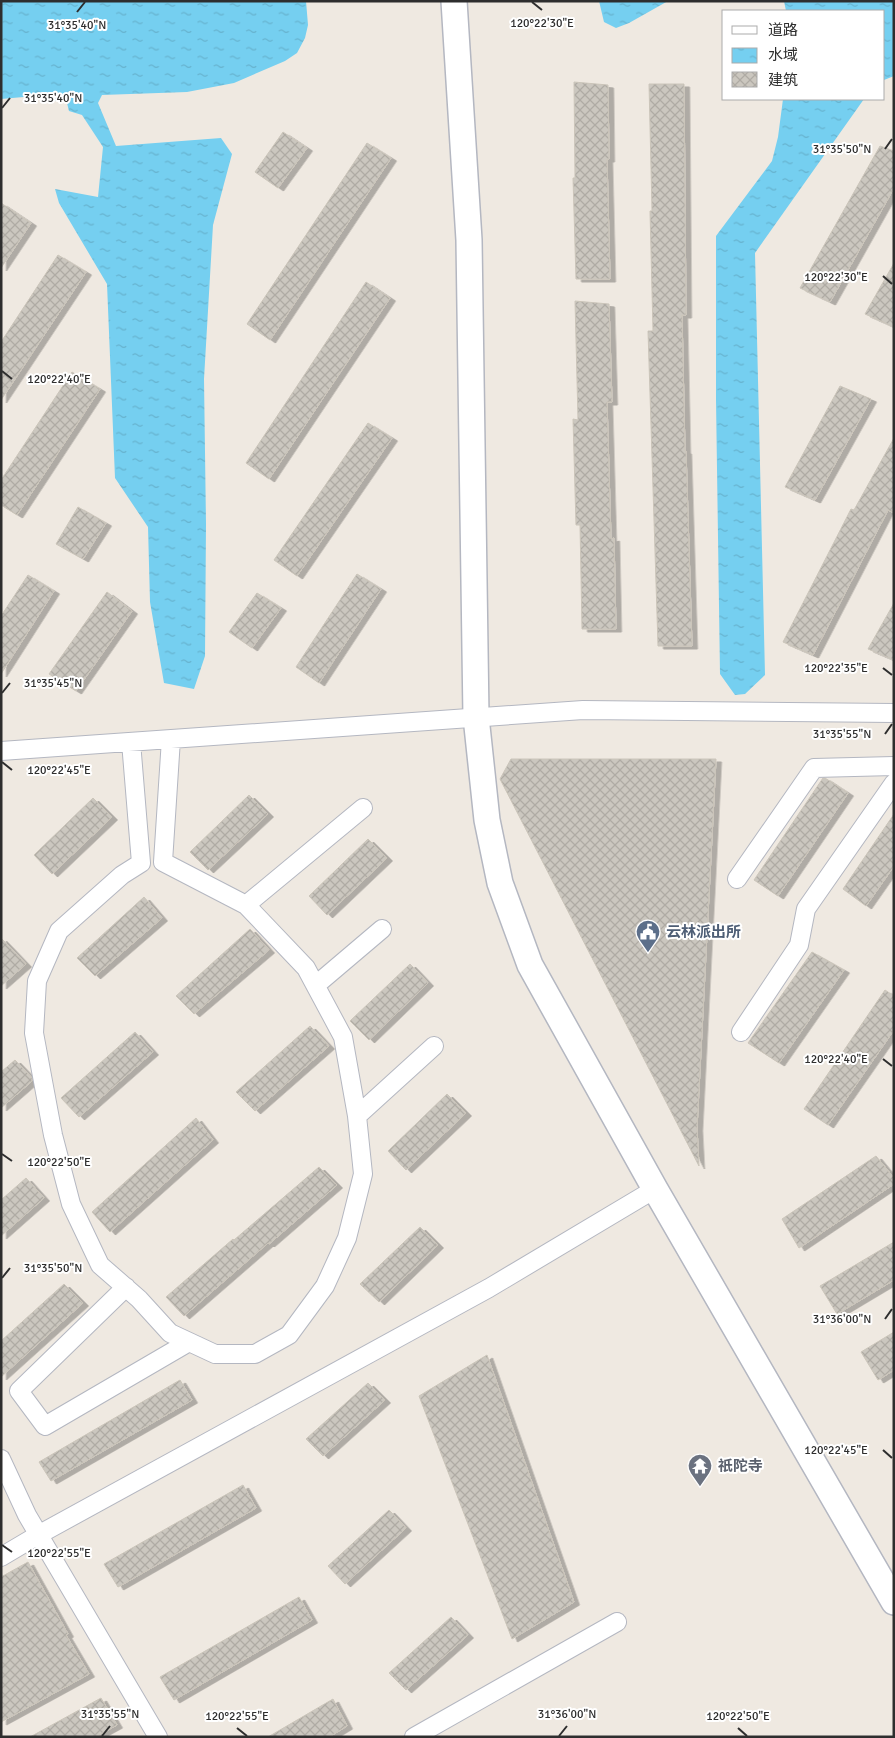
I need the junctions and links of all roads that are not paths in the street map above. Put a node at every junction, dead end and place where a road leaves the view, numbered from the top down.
1 (454, 1) edge
2 (894, 713) edge
3 (476, 717) junction
4 (171, 739) junction
5 (132, 742) junction
6 (1, 751) edge
7 (894, 766) edge
8 (894, 783) edge
9 (363, 808) dead end
10 (737, 879) dead end
11 (246, 905) junction
12 (382, 929) dead end
13 (316, 985) junction
14 (741, 1032) dead end
15 (434, 1046) dead end
16 (357, 1116) junction
17 (656, 1189) junction
18 (126, 1287) junction
19 (189, 1342) junction
20 (1, 1460) edge
21 (38, 1535) junction
22 (1, 1557) edge
23 (894, 1602) edge
24 (617, 1622) dead end
25 (158, 1737) edge
26 (414, 1737) edge

1 - 3 street
2 - 3 street
3 - 4 street
3 - 17 street
4 - 5 street
4 - 11 street
5 - 6 street
5 - 18 street
7 - 10 street
8 - 14 street
9 - 11 street
11 - 13 street
12 - 13 street
13 - 16 street
15 - 16 street
16 - 19 street
17 - 21 street
17 - 23 street
18 - 19 street
18 - 19 street
20 - 21 street
21 - 22 street
21 - 25 street
24 - 26 street

